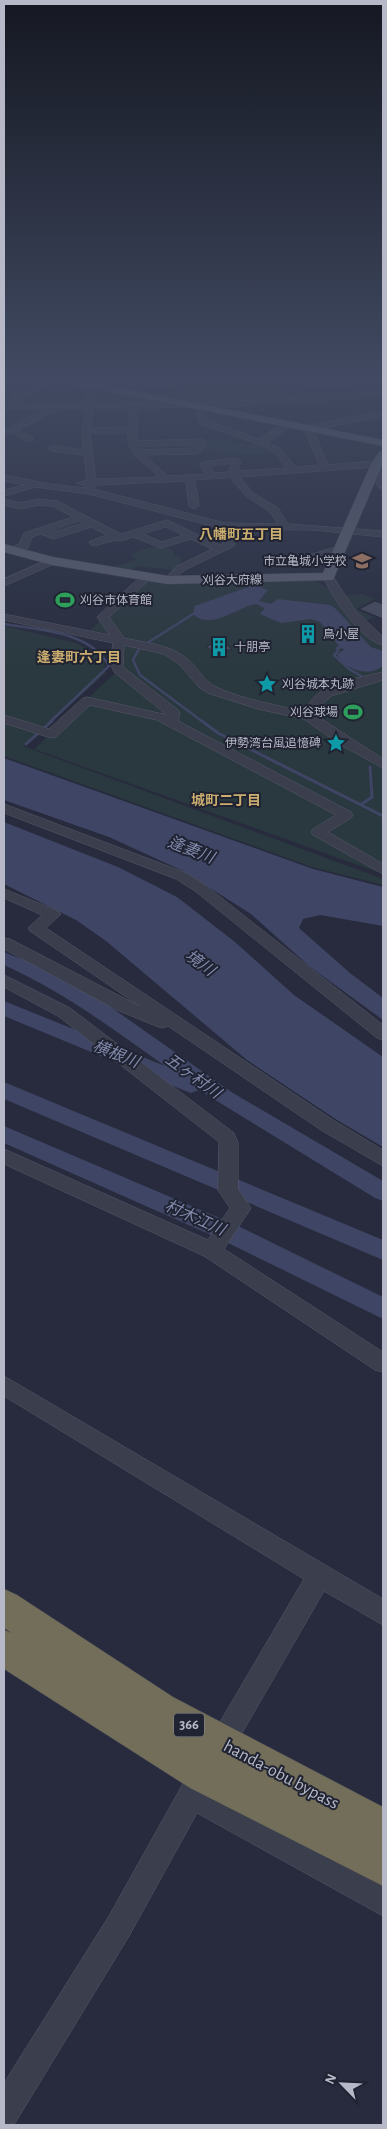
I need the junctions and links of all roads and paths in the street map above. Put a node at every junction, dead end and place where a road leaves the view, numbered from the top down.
1 (20, 476) edge
2 (90, 476) edge
3 (154, 476) edge
4 (175, 476) edge
5 (207, 476) edge
6 (234, 476) edge
7 (373, 476) edge
8 (4, 478) edge
9 (190, 478) junction
10 (14, 480) junction
11 (37, 485) junction
12 (91, 487) junction
13 (75, 490) junction
14 (4, 493) edge
15 (4, 502) edge
16 (54, 503) junction
17 (30, 505) junction
18 (194, 506) junction
19 (177, 514) junction
20 (26, 517) dead end
21 (82, 517) junction
22 (92, 523) junction
23 (167, 523) junction
24 (225, 526) junction
25 (248, 526) junction
26 (286, 527) junction
27 (42, 530) junction
28 (348, 531) junction
29 (134, 534) junction
30 (382, 534) edge
31 (116, 536) junction
32 (192, 536) junction
33 (94, 544) dead end
34 (348, 547) junction
35 (218, 548) junction
36 (8, 550) edge
37 (299, 560) dead end
38 (52, 561) junction
39 (328, 577) junction
40 (146, 578) junction
41 (168, 580) junction
42 (4, 583) edge
43 (4, 617) edge
44 (119, 640) junction
45 (383, 642) edge
46 (383, 676) edge
47 (308, 716) junction
48 (4, 719) edge
49 (171, 722) junction
50 (382, 762) edge
51 (4, 808) edge
52 (383, 870) edge
53 (4, 893) edge
54 (4, 943) edge
55 (4, 980) edge
56 (383, 1034) edge
57 (194, 1036) junction
58 (4, 1156) edge
59 (383, 1159) edge
60 (207, 1248) junction
61 (383, 1363) edge
62 (4, 1385) edge
63 (320, 1574) junction
64 (4, 1607) edge
65 (383, 1612) edge
66 (4, 1648) edge
67 (206, 1771) junction
68 (383, 1826) edge
69 (383, 1866) edge
70 (383, 1902) edge
71 (4, 2112) edge

1 - 10 street
2 - 12 street
3 - 12 street
4 - 9 street
5 - 9 street
6 - 26 street
7 - 28 main road
8 - 10 street
9 - 18 street
10 - 11 street
11 - 12 street
11 - 13 street
11 - 14 street
12 - 13 street
12 - 19 street
13 - 16 street
15 - 17 street
16 - 17 street
16 - 21 street
17 - 20 street
18 - 19 street
18 - 25 street
19 - 23 street
19 - 24 street
21 - 22 street
21 - 27 street
22 - 27 street
22 - 31 street
23 - 29 street
23 - 32 street
24 - 25 street
24 - 35 street
25 - 26 street
26 - 28 street
27 - 36 street
28 - 30 street
28 - 34 main road
29 - 31 street
29 - 32 street
30 - 34 street
31 - 33 street
32 - 35 street
34 - 37 street
34 - 39 main road
35 - 41 street
36 - 38 main road, 刈谷大府線
38 - 40 main road, 刈谷大府線
38 - 42 street
39 - 41 main road, 刈谷大府線
39 - 45 street
40 - 41 main road, 刈谷大府線
40 - 44 street
43 - 44 street
44 - 47 street
44 - 49 street
46 - 47 street
47 - 50 street
48 - 49 street
49 - 52 street
51 - 56 street
53 - 57 street
54 - 57 street
55 - 60 street
57 - 59 street
58 - 60 street
60 - 61 street
62 - 63 street
63 - 65 street
63 - 67 street
64 - 67 highway, handa-obu bypass / 366
66 - 67 highway, handa-obu bypass / 366
67 - 68 highway, handa-obu bypass / 366
67 - 69 highway, handa-obu bypass / 366
67 - 70 street
67 - 71 street

